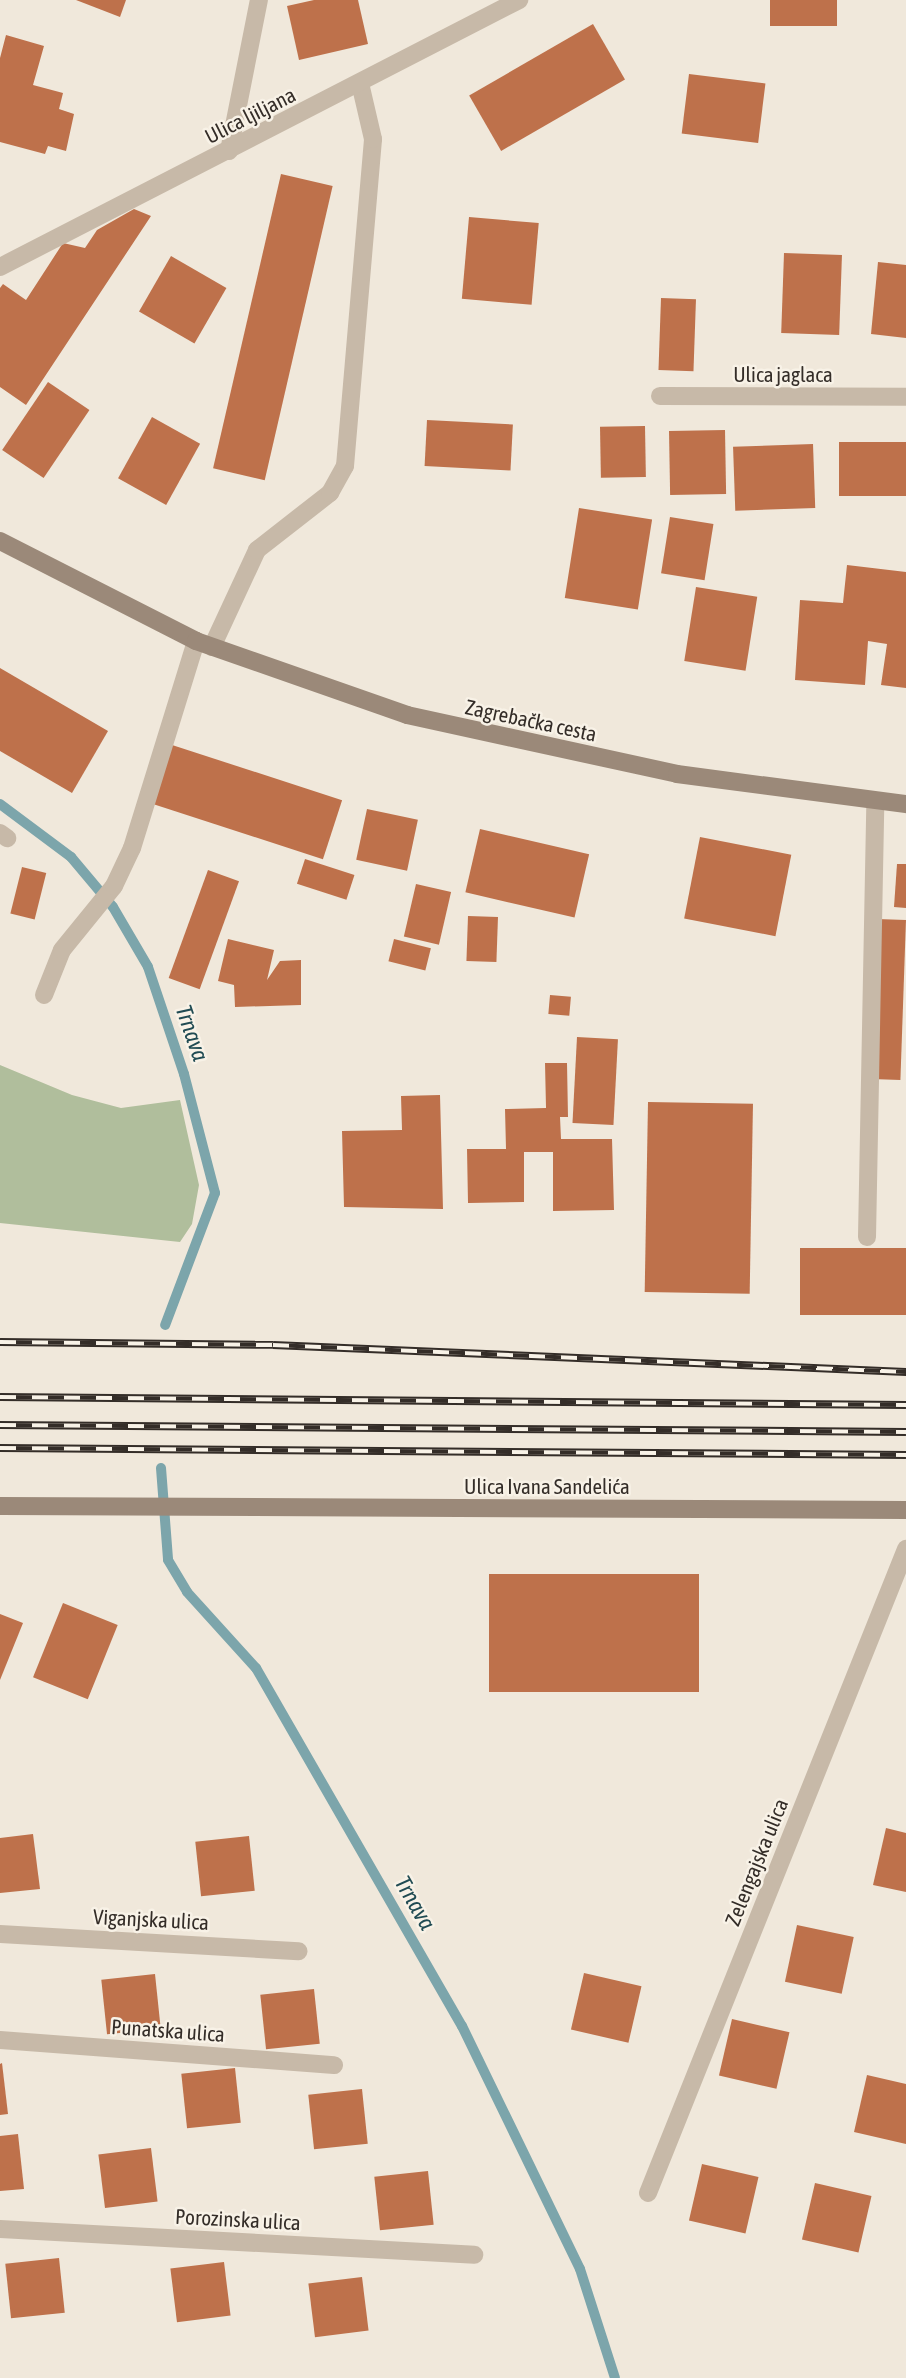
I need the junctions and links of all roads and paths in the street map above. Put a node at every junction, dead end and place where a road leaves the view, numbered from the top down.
1 (259, 0) edge
2 (519, 0) edge
3 (360, 83) junction
4 (229, 151) junction
5 (1, 262) edge
6 (660, 396) dead end
7 (906, 397) edge
8 (0, 541) edge
9 (204, 644) junction
10 (875, 802) junction
11 (906, 804) edge
12 (44, 995) dead end
13 (867, 1237) dead end
14 (0, 1506) edge
15 (906, 1510) edge
16 (906, 1549) edge
17 (0, 1934) edge
18 (299, 1951) dead end
19 (0, 2040) edge
20 (334, 2065) dead end
21 (648, 2193) dead end
22 (0, 2229) edge
23 (474, 2255) dead end

1 - 4 street
2 - 3 street, Ulica ljiljana
3 - 4 street, Ulica ljiljana
3 - 9 street
4 - 5 street, Ulica ljiljana
6 - 7 street, Ulica jaglaca
8 - 9 main road, Zagrebačka cesta
9 - 10 main road, Zagrebačka cesta
9 - 12 street
10 - 11 main road, Zagrebačka cesta
10 - 13 street
14 - 15 main road, Ulica Ivana Sandelića
16 - 21 street, Zelengajska ulica
17 - 18 street, Viganjska ulica
19 - 20 street, Punatska ulica
22 - 23 street, Porozinska ulica

